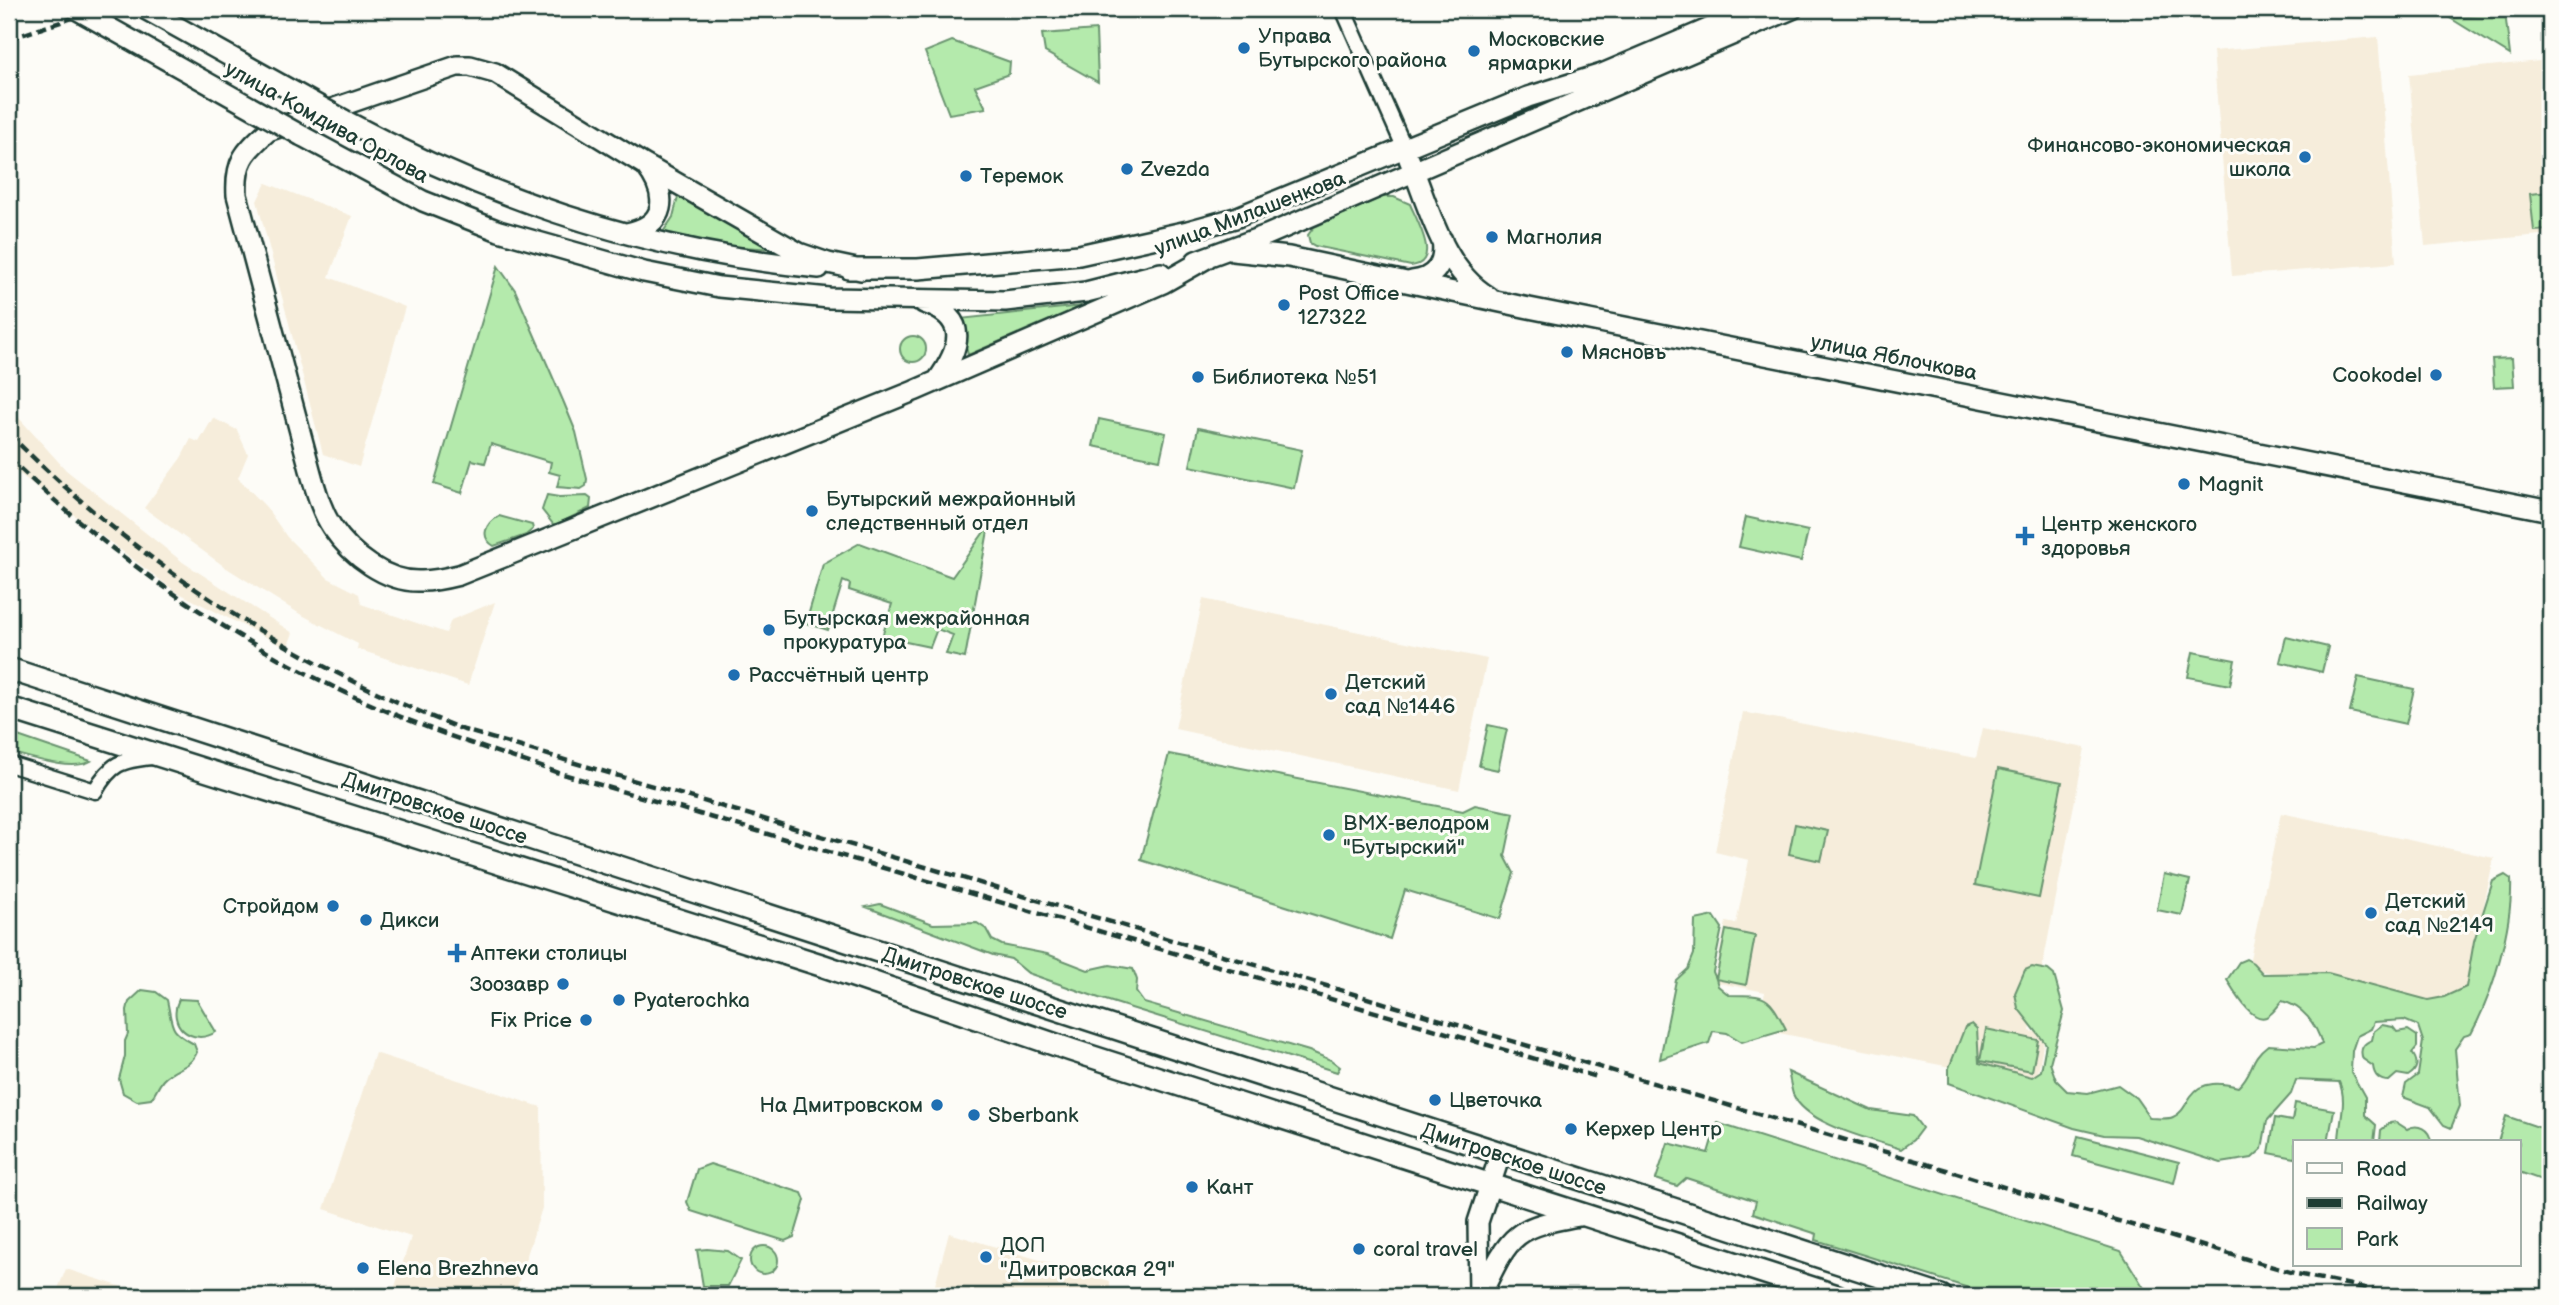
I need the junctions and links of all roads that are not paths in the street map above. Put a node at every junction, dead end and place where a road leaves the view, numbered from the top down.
1 (76, 9) edge
2 (145, 9) edge
3 (1343, 9) edge
4 (1755, 9) edge
5 (1792, 9) edge
6 (1405, 149) junction
7 (645, 165) junction
8 (1414, 171) junction
9 (1258, 208) junction
10 (576, 218) joint
11 (623, 233) junction
12 (1267, 235) junction
13 (1442, 240) junction
14 (1228, 251) junction
15 (567, 252) joint
16 (1289, 257) junction
17 (1207, 258) junction
18 (861, 270) junction
19 (1411, 281) junction
20 (916, 300) junction
21 (1496, 301) junction
22 (937, 381) junction
23 (2550, 511) edge
24 (9, 668) edge
25 (9, 708) edge
26 (161, 756) junction
27 (9, 764) edge
28 (1500, 1155) junction
29 (1490, 1186) junction
30 (1585, 1215) junction
31 (1480, 1296) edge
32 (1837, 1296) edge
33 (1941, 1296) edge

1 - 15 street, улица Комдива Орлова, bridge
2 - 10 street, улица Комдива Орлова, bridge
3 - 6 street
4 - 6 street, улица Милашенкова
5 - 8 street, улица Милашенкова
6 - 8 street
6 - 9 street, улица Милашенкова
7 - 11 street
7 - 18 street
7 - 22 street
8 - 12 street, улица Милашенкова
8 - 13 street
9 - 12 street
9 - 18 street, улица Милашенкова
10 - 11 street, улица Милашенкова
11 - 18 street, улица Милашенкова
12 - 14 street, улица Милашенкова
12 - 16 street
13 - 19 street
13 - 21 street
14 - 16 street, улица Яблочкова
14 - 17 street, улица Милашенкова
15 - 20 street, улица Милашенкова
16 - 19 street, улица Яблочкова
17 - 20 street, улица Милашенкова
17 - 22 street
19 - 21 street, улица Яблочкова
20 - 22 street
21 - 23 street, улица Яблочкова
24 - 28 main road, Дмитровское шоссе
25 - 26 main road, Дмитровское шоссе
26 - 27 street
26 - 29 main road, Дмитровское шоссе
28 - 29 street
28 - 33 main road, Дмитровское шоссе
29 - 30 main road, Дмитровское шоссе
29 - 31 street
30 - 31 street
30 - 32 main road, Дмитровское шоссе

